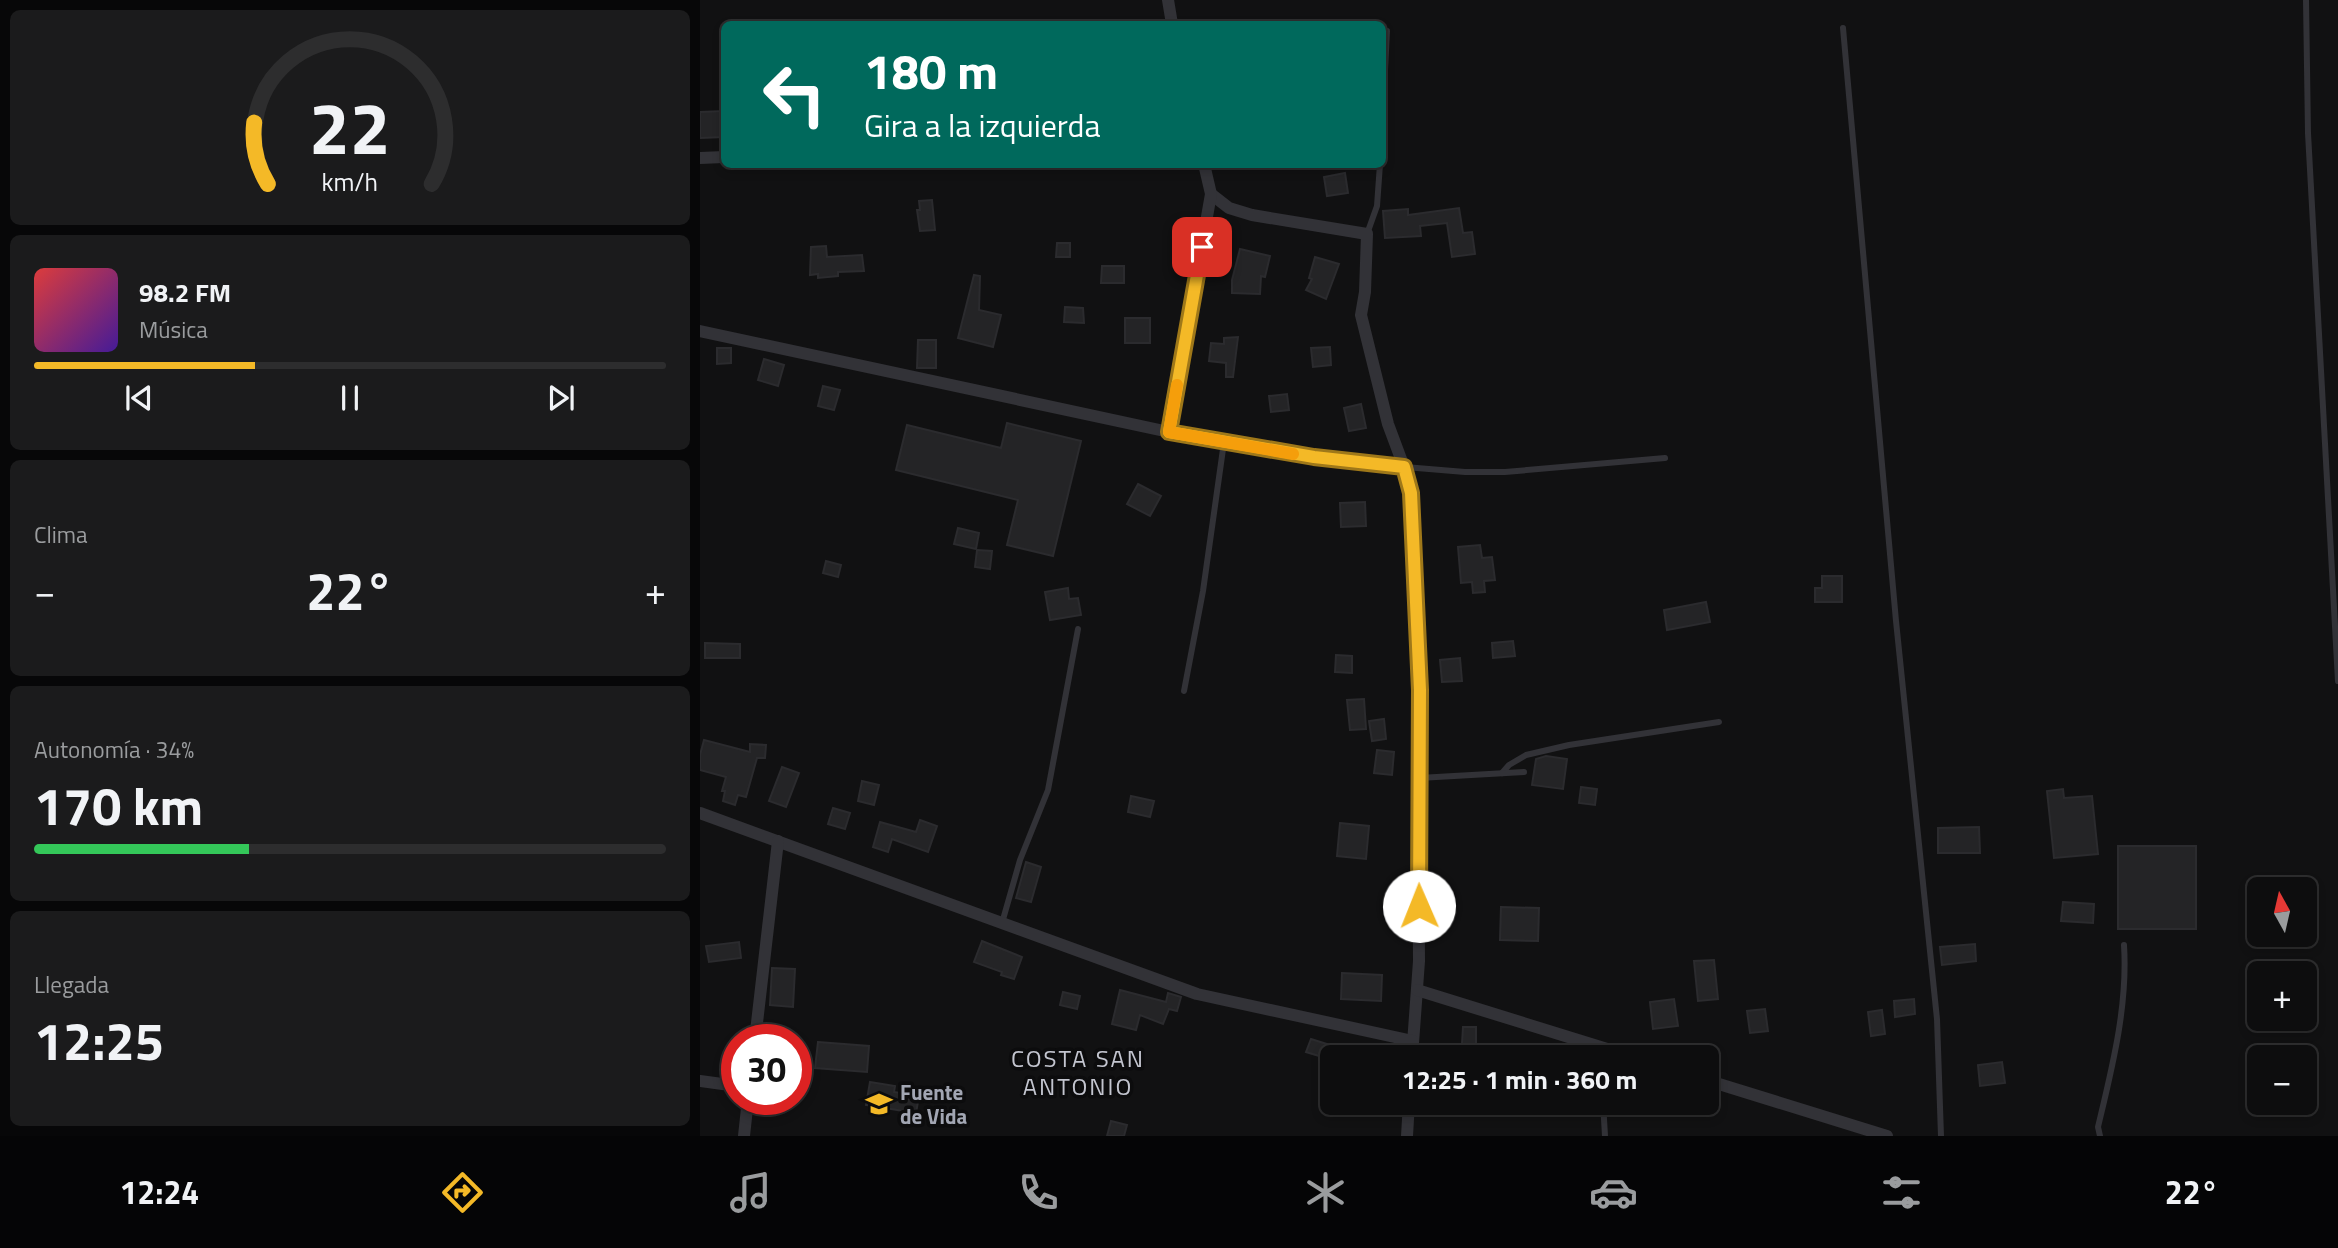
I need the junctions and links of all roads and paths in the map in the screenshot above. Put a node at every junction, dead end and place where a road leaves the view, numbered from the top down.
1 (1168, 0) edge
2 (2306, 0) edge
3 (1172, 21) edge
4 (1843, 28) dead end
5 (1387, 31) dead end
6 (1386, 51) edge
7 (700, 158) edge
8 (721, 158) edge
9 (1205, 168) edge
10 (1380, 168) edge
11 (1211, 194) junction
12 (1367, 234) junction
13 (700, 331) edge
14 (1169, 432) junction
15 (1224, 442) junction
16 (1665, 458) dead end
17 (1404, 467) junction
18 (1078, 629) dead end
19 (2338, 681) edge
20 (1184, 691) dead end
21 (1719, 722) dead end
22 (1524, 772) dead end
23 (1502, 774) junction
24 (1419, 778) junction
25 (700, 813) edge
26 (778, 841) junction
27 (1002, 923) junction
28 (2123, 945) dead end
29 (1417, 990) junction
30 (757, 1024) edge
31 (1413, 1041) junction
32 (1413, 1045) edge
33 (1579, 1045) edge
34 (700, 1082) edge
35 (721, 1084) edge
36 (1719, 1084) edge
37 (746, 1115) edge
38 (1408, 1115) edge
39 (1604, 1115) edge
40 (744, 1136) edge
41 (1407, 1136) edge
42 (1605, 1136) edge
43 (1887, 1136) edge
44 (1941, 1136) edge
45 (2100, 1136) edge

1 - 3 street
2 - 19 lane
4 - 44 lane
5 - 6 lane
7 - 8 street
9 - 11 street
10 - 12 lane
11 - 12 street
11 - 14 street
12 - 17 street
13 - 14 street
14 - 15 street
15 - 17 street
15 - 20 lane
16 - 17 lane
17 - 24 street
18 - 27 lane
21 - 23 lane
22 - 23 lane
23 - 24 lane
24 - 29 street
25 - 26 street
26 - 27 street
26 - 30 street
27 - 31 street
28 - 45 lane
29 - 31 street
29 - 33 street
31 - 32 street
34 - 35 street
36 - 43 street
37 - 40 street
38 - 41 street
39 - 42 lane

